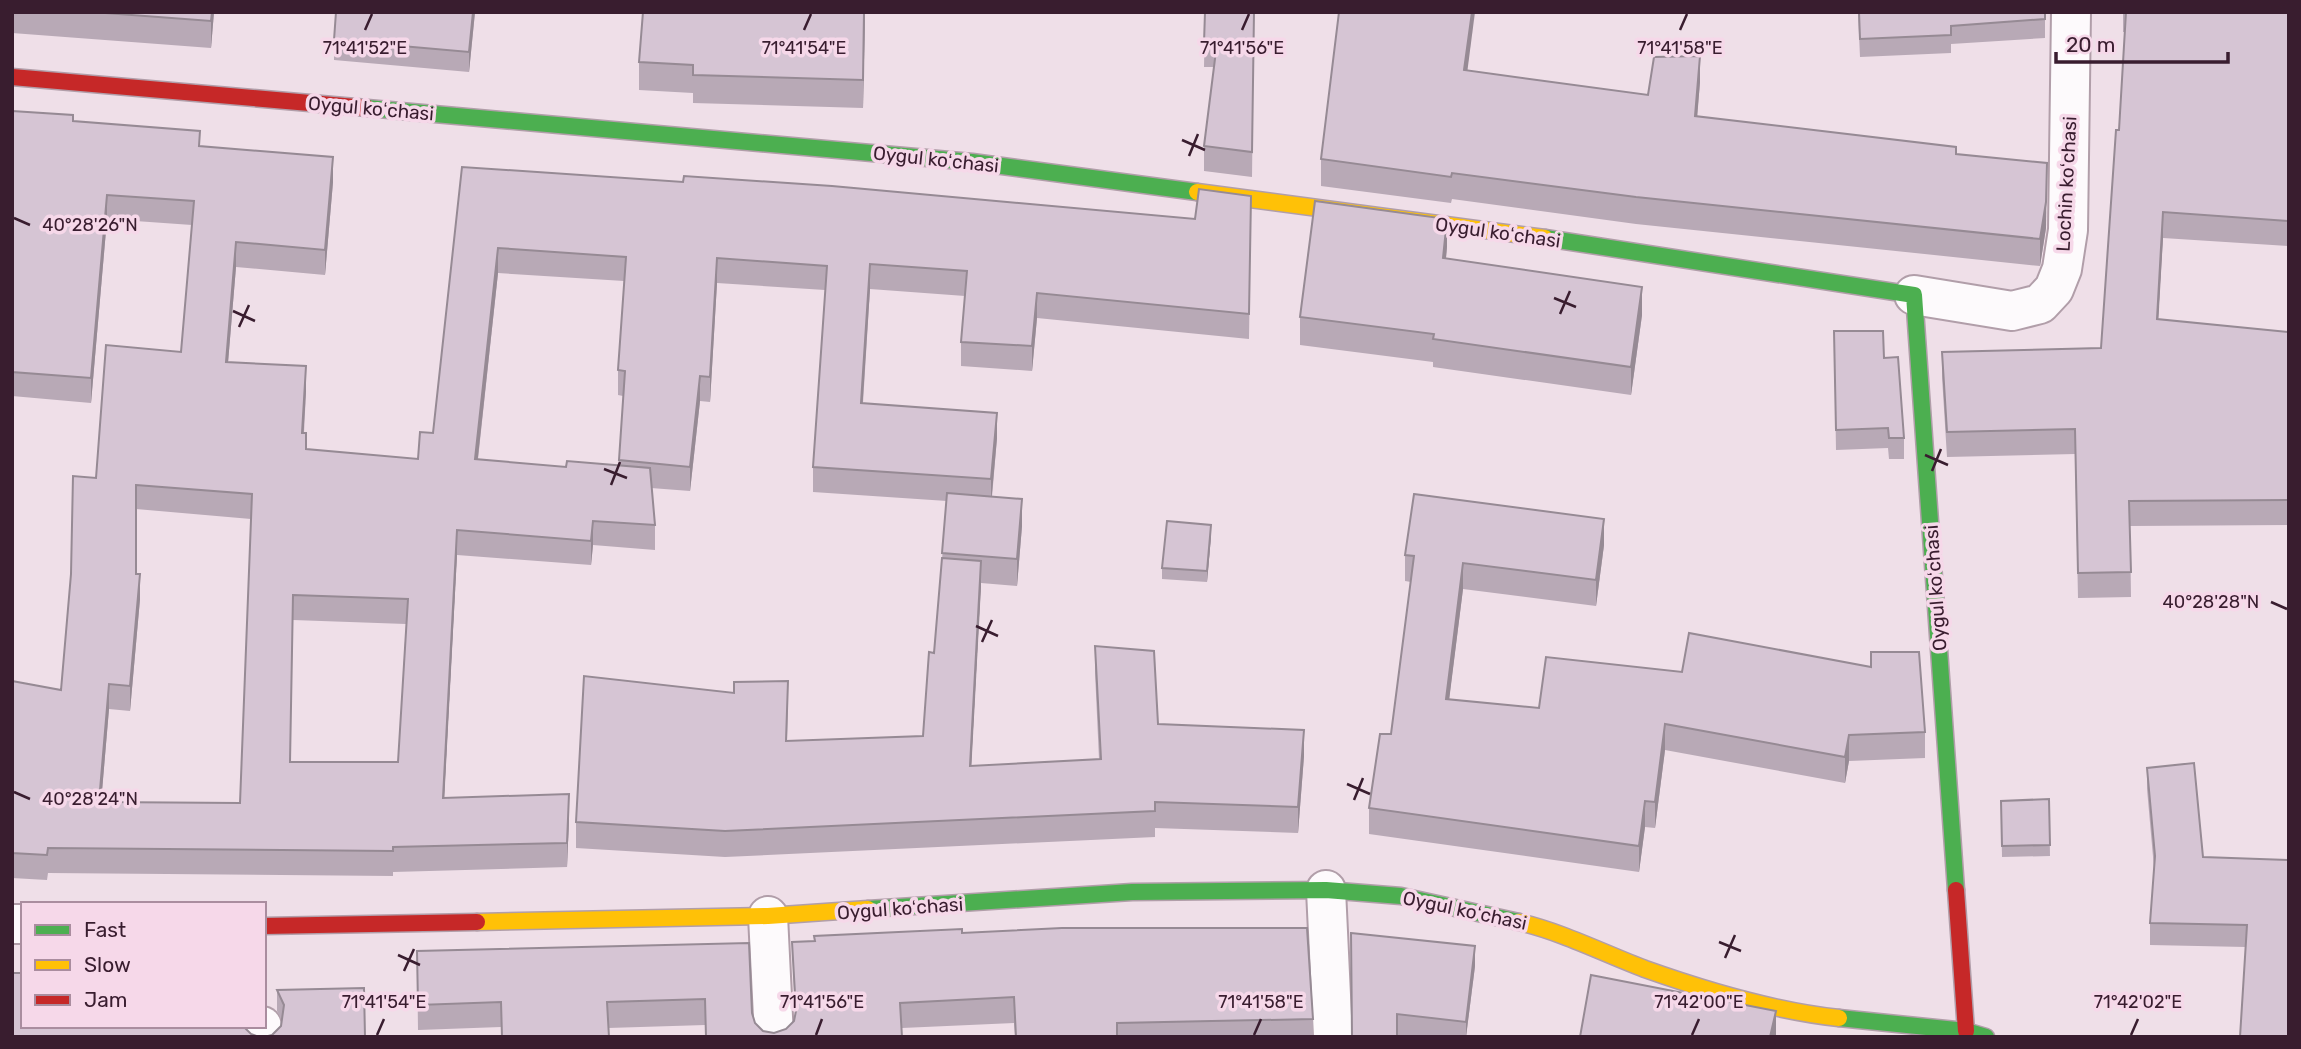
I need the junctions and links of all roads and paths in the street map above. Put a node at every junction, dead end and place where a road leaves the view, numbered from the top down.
1 (2071, 12) edge
2 (12, 77) edge
3 (1914, 295) junction
4 (1326, 890) junction
5 (768, 916) junction
6 (266, 926) edge
7 (1966, 1031) junction
8 (774, 1037) edge
9 (1333, 1037) edge
10 (1986, 1037) edge

1 - 3 street, Lochin koʻchasi
2 - 3 street, Oygul koʻchasi
3 - 7 street, Oygul koʻchasi
4 - 5 street, Oygul koʻchasi
4 - 7 street, Oygul koʻchasi
4 - 9 street
5 - 6 street, Oygul koʻchasi
5 - 8 street
7 - 10 street, Oygul koʻchasi

